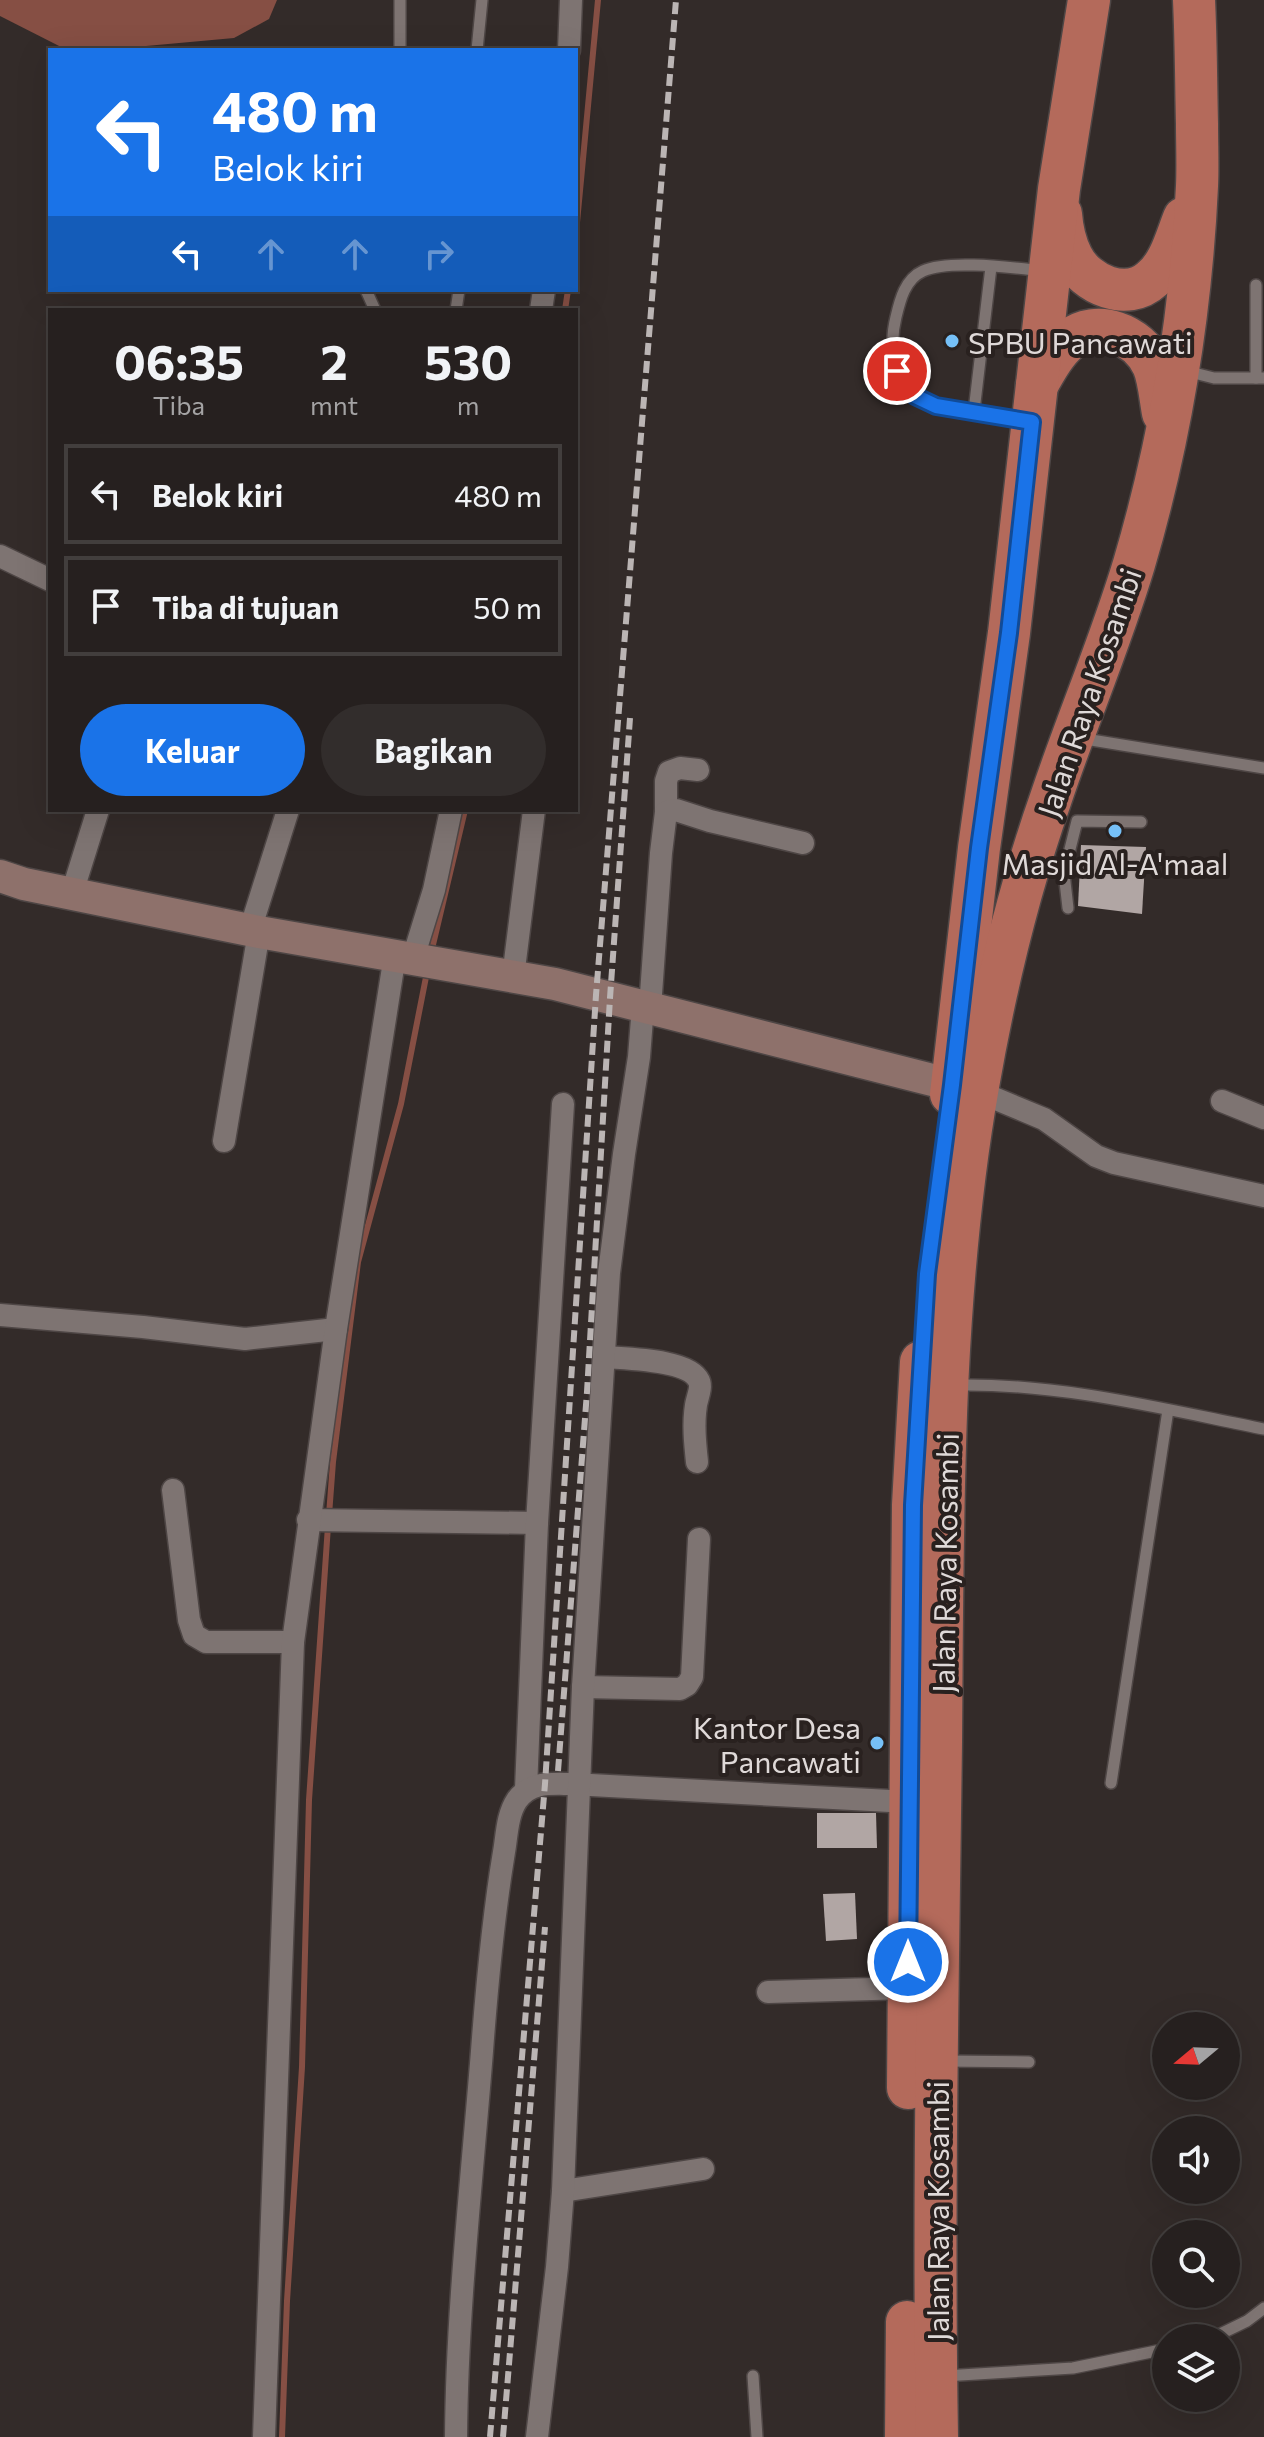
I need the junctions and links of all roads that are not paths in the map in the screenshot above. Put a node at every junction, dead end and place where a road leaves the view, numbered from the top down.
1 (400, 0) edge
2 (482, 0) edge
3 (571, 0) edge
4 (1089, 0) edge
5 (1194, 0) edge
6 (400, 48) edge
7 (477, 48) edge
8 (569, 48) edge
9 (1198, 183) junction
10 (1059, 189) junction
11 (991, 267) junction
12 (1049, 271) junction
13 (1256, 285) dead end
14 (1177, 369) junction
15 (1260, 378) edge
16 (1034, 404) junction
17 (974, 411) junction
18 (1168, 435) junction
19 (0, 556) edge
20 (48, 579) edge
21 (1072, 737) junction
22 (1264, 768) edge
23 (698, 770) dead end
24 (97, 812) edge
25 (287, 812) edge
26 (451, 812) edge
27 (534, 812) edge
28 (666, 812) junction
29 (1141, 822) dead end
30 (803, 843) dead end
31 (1047, 868) junction
32 (0, 876) edge
33 (72, 893) junction
34 (1068, 908) dead end
35 (254, 931) junction
36 (412, 958) junction
37 (513, 977) junction
38 (647, 1007) junction
39 (964, 1088) junction
40 (1222, 1101) dead end
41 (563, 1104) dead end
42 (1264, 1118) edge
43 (224, 1141) dead end
44 (1264, 1196) edge
45 (0, 1315) edge
46 (336, 1329) junction
47 (604, 1357) junction
48 (948, 1386) junction
49 (1168, 1410) junction
50 (1264, 1429) edge
51 (697, 1462) dead end
52 (173, 1490) dead end
53 (315, 1521) junction
54 (537, 1523) junction
55 (699, 1539) dead end
56 (293, 1642) junction
57 (583, 1687) junction
58 (1111, 1783) dead end
59 (579, 1784) junction
60 (526, 1789) junction
61 (909, 1802) junction
62 (918, 1971) junction
63 (768, 1992) dead end
64 (937, 2061) junction
65 (1029, 2062) dead end
66 (703, 2169) dead end
67 (563, 2191) junction
68 (1264, 2308) edge
69 (1240, 2324) edge
70 (1152, 2352) edge
71 (753, 2376) dead end
72 (936, 2377) junction
73 (264, 2437) edge
74 (456, 2437) edge
75 (537, 2437) edge
76 (757, 2437) edge
77 (906, 2437) edge
78 (937, 2437) edge

1 - 6 lane
2 - 7 lane
3 - 8 street
4 - 10 highway, Jalan Raya Kosambi
5 - 9 highway, Jalan Raya Kosambi
9 - 10 highway
9 - 14 highway, Jalan Raya Kosambi
10 - 12 highway, Jalan Raya Kosambi
11 - 12 lane
11 - 17 lane
11 - 17 lane
12 - 16 highway, Jalan Raya Kosambi
13 - 15 lane
14 - 15 lane
14 - 18 highway, Jalan Raya Kosambi
16 - 17 lane
16 - 18 highway
16 - 39 highway, Jalan Raya Kosambi
18 - 21 highway, Jalan Raya Kosambi
19 - 20 street
21 - 22 lane
21 - 31 highway, Jalan Raya Kosambi
23 - 28 street
24 - 33 street
25 - 35 street
26 - 36 street
27 - 37 street
28 - 30 street
28 - 38 street
29 - 31 lane
31 - 34 lane
31 - 39 highway, Jalan Raya Kosambi
32 - 33 street
33 - 35 street
35 - 36 street
35 - 43 street
36 - 37 street
36 - 46 street
37 - 38 street
38 - 39 street
38 - 47 street
39 - 44 street
39 - 48 highway, Jalan Raya Kosambi
39 - 61 highway, Jalan Raya Kosambi
40 - 42 street
41 - 54 street
45 - 46 street
46 - 53 street
47 - 51 street
47 - 57 street
48 - 49 lane
48 - 62 highway, Jalan Raya Kosambi
49 - 50 lane
49 - 58 lane
52 - 56 street
53 - 54 street
53 - 56 street
54 - 60 street
55 - 57 street
56 - 73 street
57 - 59 street
59 - 60 street
59 - 61 street
59 - 67 street
60 - 74 street
61 - 62 highway, Jalan Raya Kosambi
62 - 63 street
62 - 64 highway, Jalan Raya Kosambi
62 - 77 highway, Jalan Raya Kosambi
64 - 65 lane
64 - 72 highway, Jalan Raya Kosambi
66 - 67 street
67 - 75 street
68 - 69 lane
70 - 72 lane
71 - 76 lane
72 - 78 highway, Jalan Raya Kosambi

